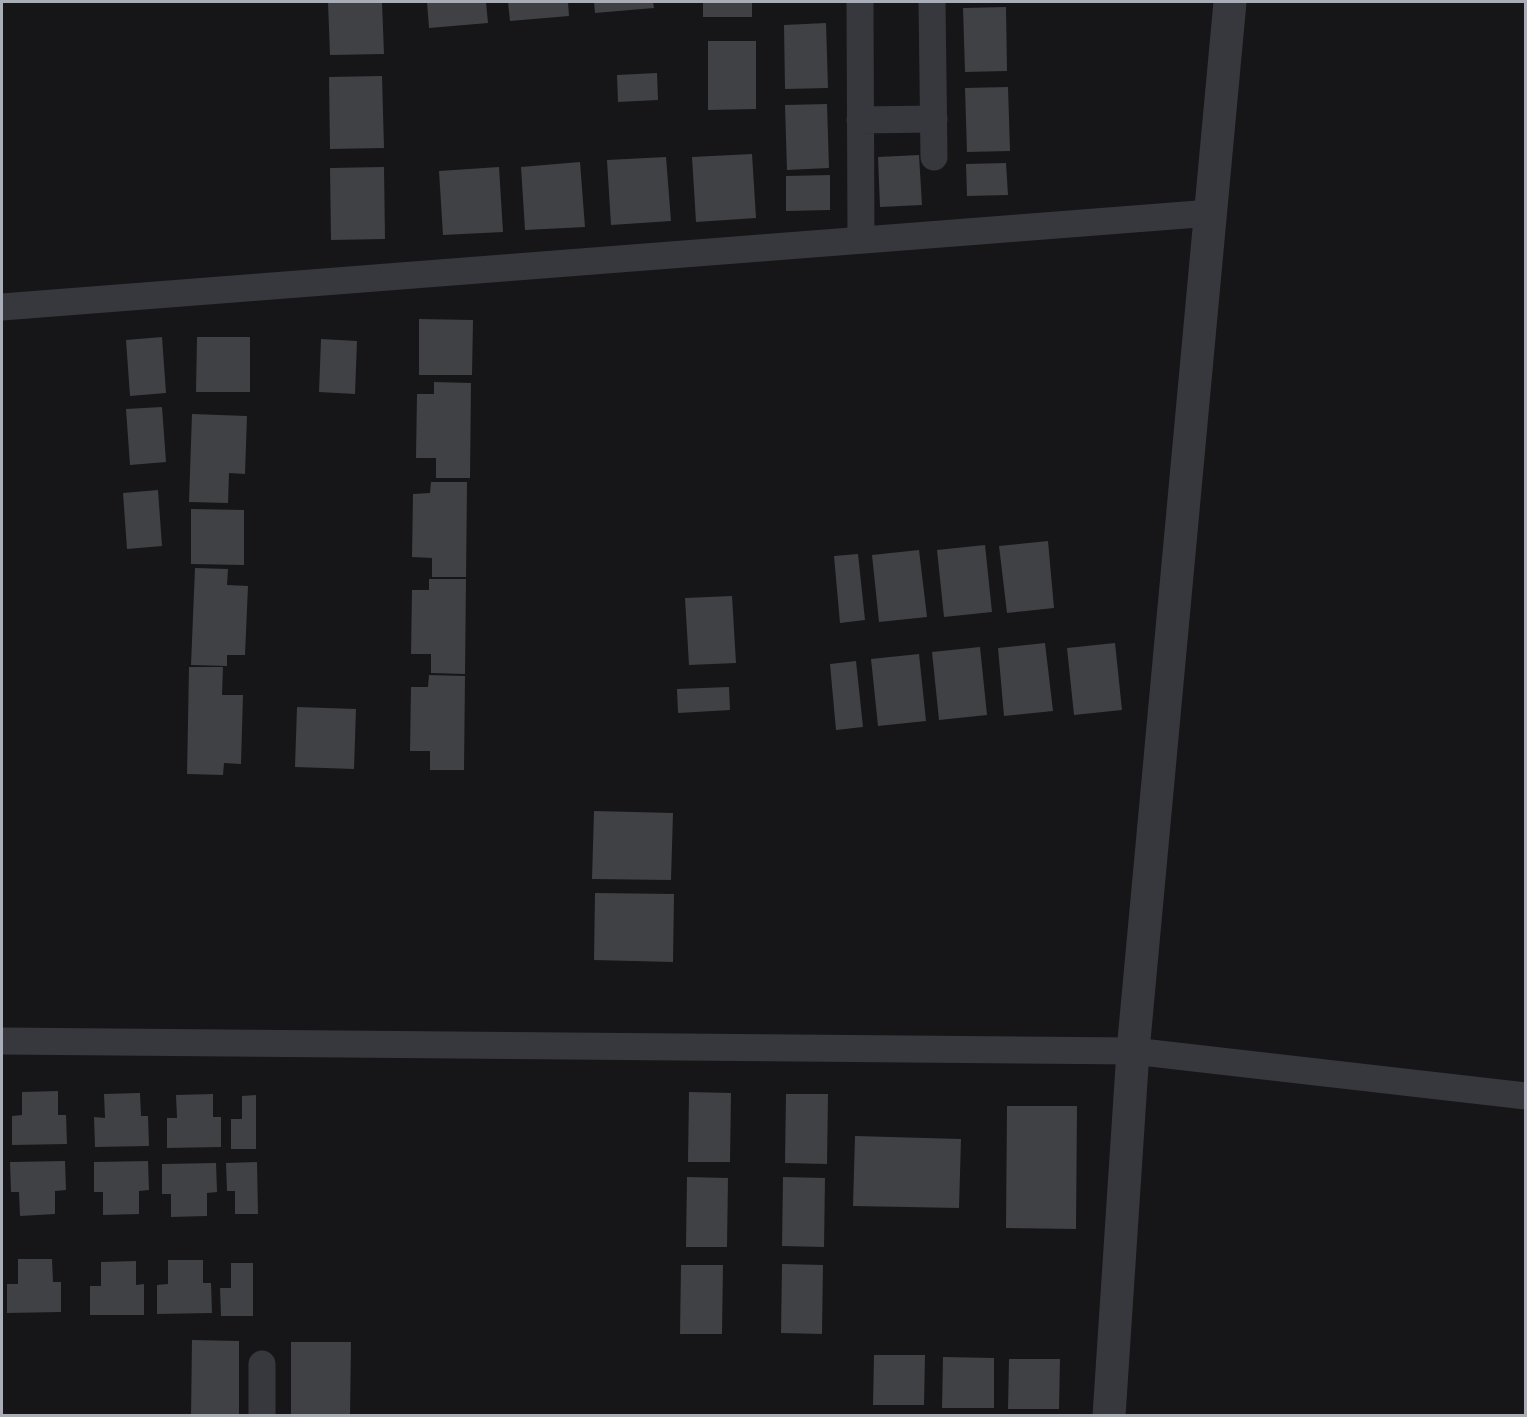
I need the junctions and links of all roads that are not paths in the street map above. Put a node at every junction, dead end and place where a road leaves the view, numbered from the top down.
1 (860, 2) edge
2 (932, 2) edge
3 (1230, 2) edge
4 (934, 119) junction
5 (860, 120) junction
6 (934, 157) dead end
7 (1211, 213) junction
8 (861, 240) junction
9 (2, 307) edge
10 (2, 1041) edge
11 (1133, 1051) junction
12 (1526, 1096) edge
13 (262, 1364) dead end
14 (262, 1416) edge
15 (1109, 1416) edge

1 - 5 street
2 - 4 street
3 - 7 street
4 - 5 street
4 - 6 street
5 - 8 street
7 - 8 street
7 - 11 street
8 - 9 street
10 - 11 street
11 - 12 street
11 - 15 street
13 - 14 street

